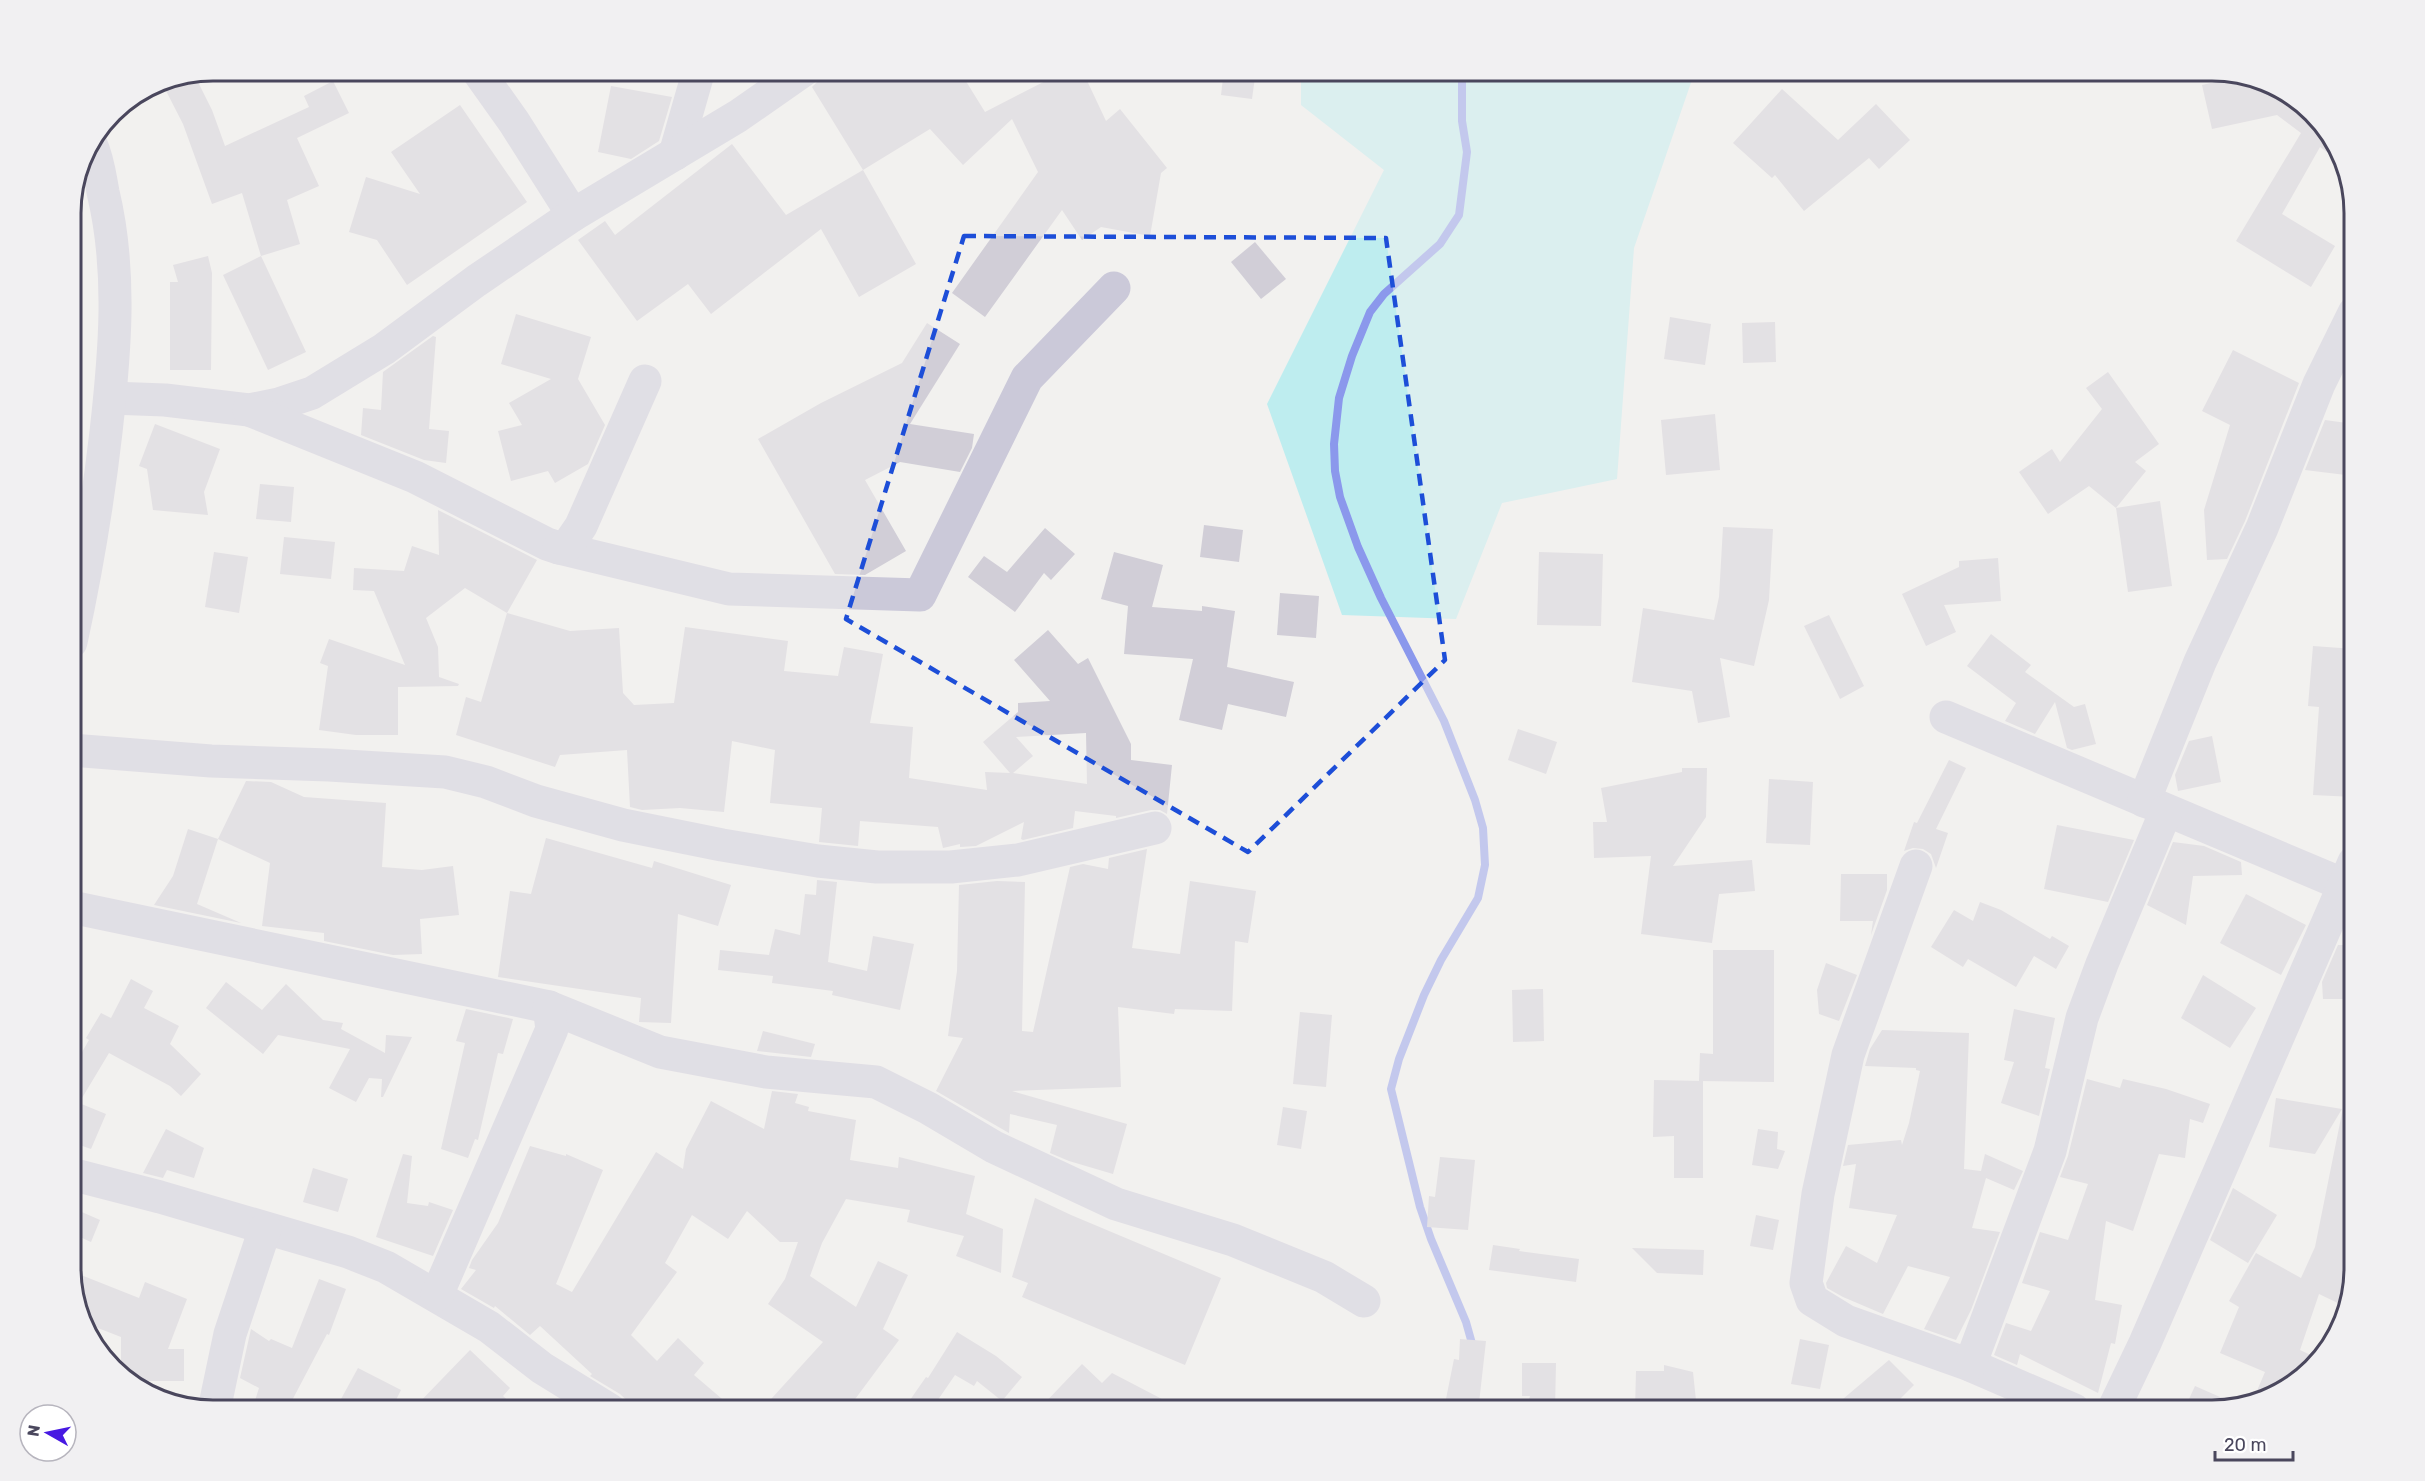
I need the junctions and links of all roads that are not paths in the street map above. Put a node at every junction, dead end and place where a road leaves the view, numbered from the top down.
1 (485, 81) edge
2 (696, 81) edge
3 (788, 81) edge
4 (675, 154) junction
5 (94, 156) edge
6 (573, 215) junction
7 (1114, 288) dead end
8 (2344, 333) edge
9 (645, 381) dead end
10 (110, 398) junction
11 (249, 410) junction
12 (559, 548) junction
13 (81, 590) edge
14 (1946, 717) dead end
15 (81, 751) edge
16 (2155, 806) junction
17 (1155, 828) dead end
18 (1916, 866) dead end
19 (2344, 876) edge
20 (2344, 895) edge
21 (81, 909) edge
22 (549, 1007) junction
23 (81, 1177) edge
24 (265, 1229) junction
25 (437, 1295) junction
26 (1364, 1301) dead end
27 (1970, 1365) junction
28 (216, 1400) edge
29 (594, 1400) edge
30 (2051, 1400) edge
31 (2118, 1400) edge

1 - 6 street
2 - 4 street
3 - 4 street
4 - 6 street
5 - 10 street
6 - 11 street
7 - 12 street
8 - 16 street
9 - 12 street
10 - 11 street
10 - 13 street
11 - 12 street
14 - 16 street
15 - 17 street
16 - 19 street
16 - 27 street
18 - 27 street
20 - 31 street
21 - 22 street
22 - 25 street
22 - 26 street
23 - 24 street
24 - 25 street
24 - 28 street
25 - 29 street
27 - 30 street

